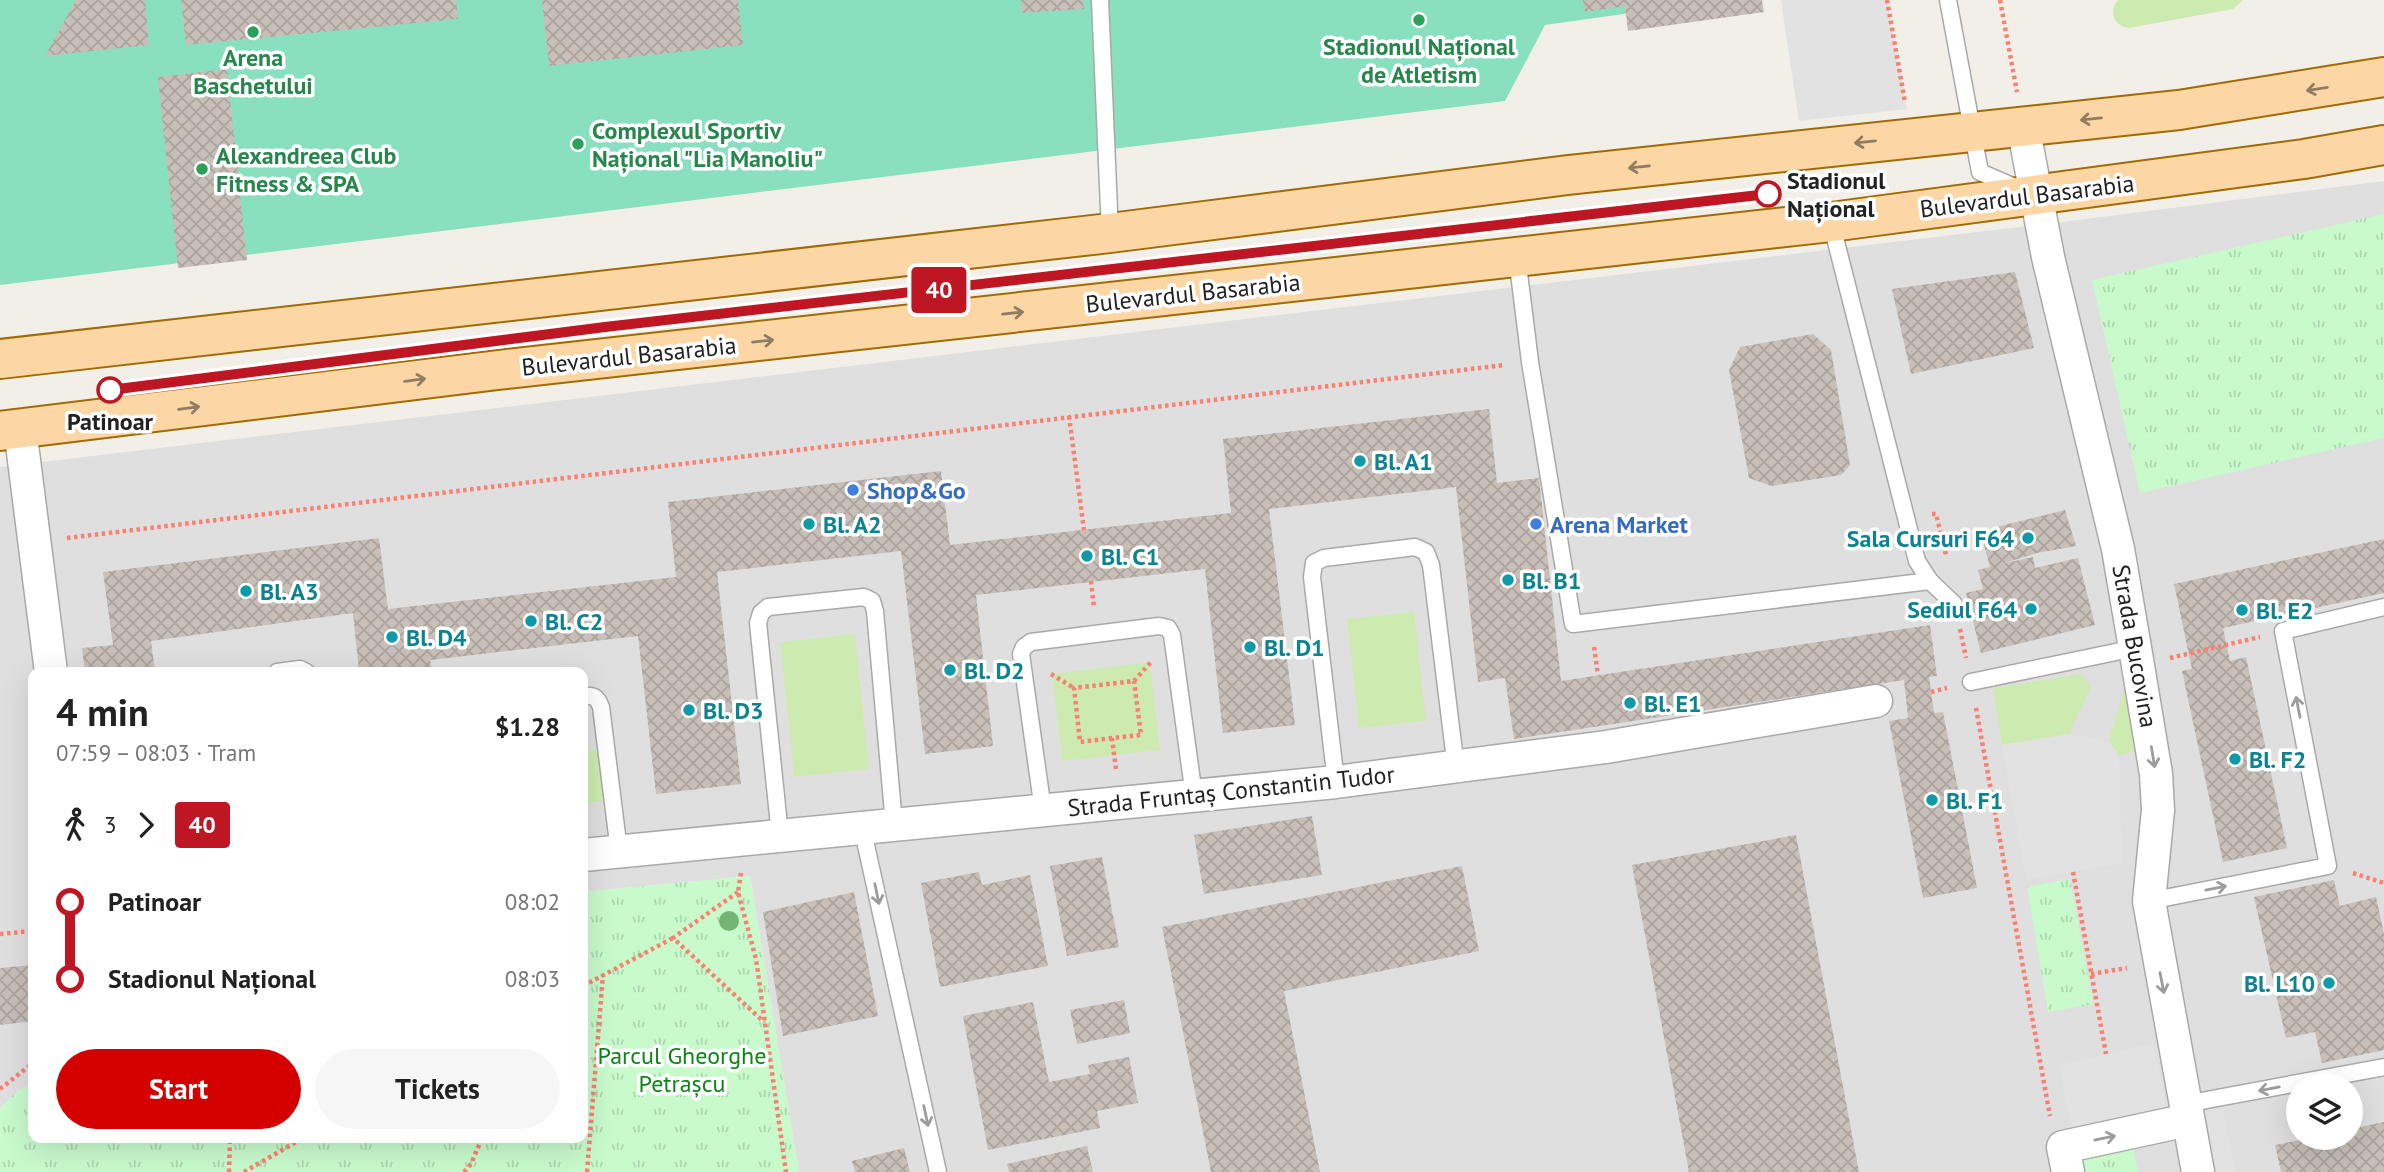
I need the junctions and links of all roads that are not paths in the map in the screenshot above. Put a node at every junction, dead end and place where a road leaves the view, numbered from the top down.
1 (1100, 0) edge
2 (1948, 0) edge
3 (2384, 77) edge
4 (2023, 126) junction
5 (1972, 131) junction
6 (2384, 145) edge
7 (2035, 196) junction
8 (1831, 222) junction
9 (1110, 233) junction
10 (1517, 257) junction
11 (0, 359) edge
12 (10, 430) edge
13 (1930, 582) junction
14 (1954, 604) dead end
15 (2384, 607) edge
16 (2137, 657) junction
17 (50, 667) edge
18 (1971, 682) dead end
19 (588, 695) edge
20 (1875, 701) dead end
21 (1456, 768) junction
22 (1336, 782) junction
23 (1194, 796) junction
24 (1043, 810) junction
25 (894, 824) junction
26 (862, 827) junction
27 (780, 835) junction
28 (619, 851) junction
29 (588, 854) edge
30 (2149, 901) junction
31 (2384, 1068) edge
32 (2187, 1112) junction
33 (938, 1172) edge
34 (2068, 1172) edge
35 (2198, 1172) edge

1 - 9 lane
2 - 5 lane
3 -> 4 main road
4 - 5 main road
4 - 7 street, Strada Bucovina
5 - 7 lane
5 -> 9 main road
6 - 7 main road, Bulevardul Basarabia
7 - 8 main road, Bulevardul Basarabia
7 - 16 street, Strada Bucovina
8 - 10 main road, Bulevardul Basarabia
8 - 13 lane
9 - 11 main road
12 -> 10 main road, Bulevardul Basarabia
10 - 13 lane
12 - 17 street
13 - 14 lane
30 -> 15 lane
16 - 18 lane
16 -> 30 street, Strada Bucovina
19 - 28 lane
20 - 21 street, Strada Fruntaș Constantin Tudor
21 - 22 street, Strada Fruntaș Constantin Tudor
21 - 22 lane
22 - 23 street, Strada Fruntaș Constantin Tudor
23 - 24 street, Strada Fruntaș Constantin Tudor
23 - 24 lane
24 - 25 street, Strada Fruntaș Constantin Tudor
25 - 26 street, Strada Fruntaș Constantin Tudor
25 - 27 lane
26 - 27 street, Strada Fruntaș Constantin Tudor
26 -> 33 lane
27 - 28 street, Strada Fruntaș Constantin Tudor
28 - 29 street, Strada Fruntaș Constantin Tudor
30 -> 32 street, Strada Bucovina
31 -> 32 lane
34 -> 32 street
32 - 35 street, Strada Bucovina

